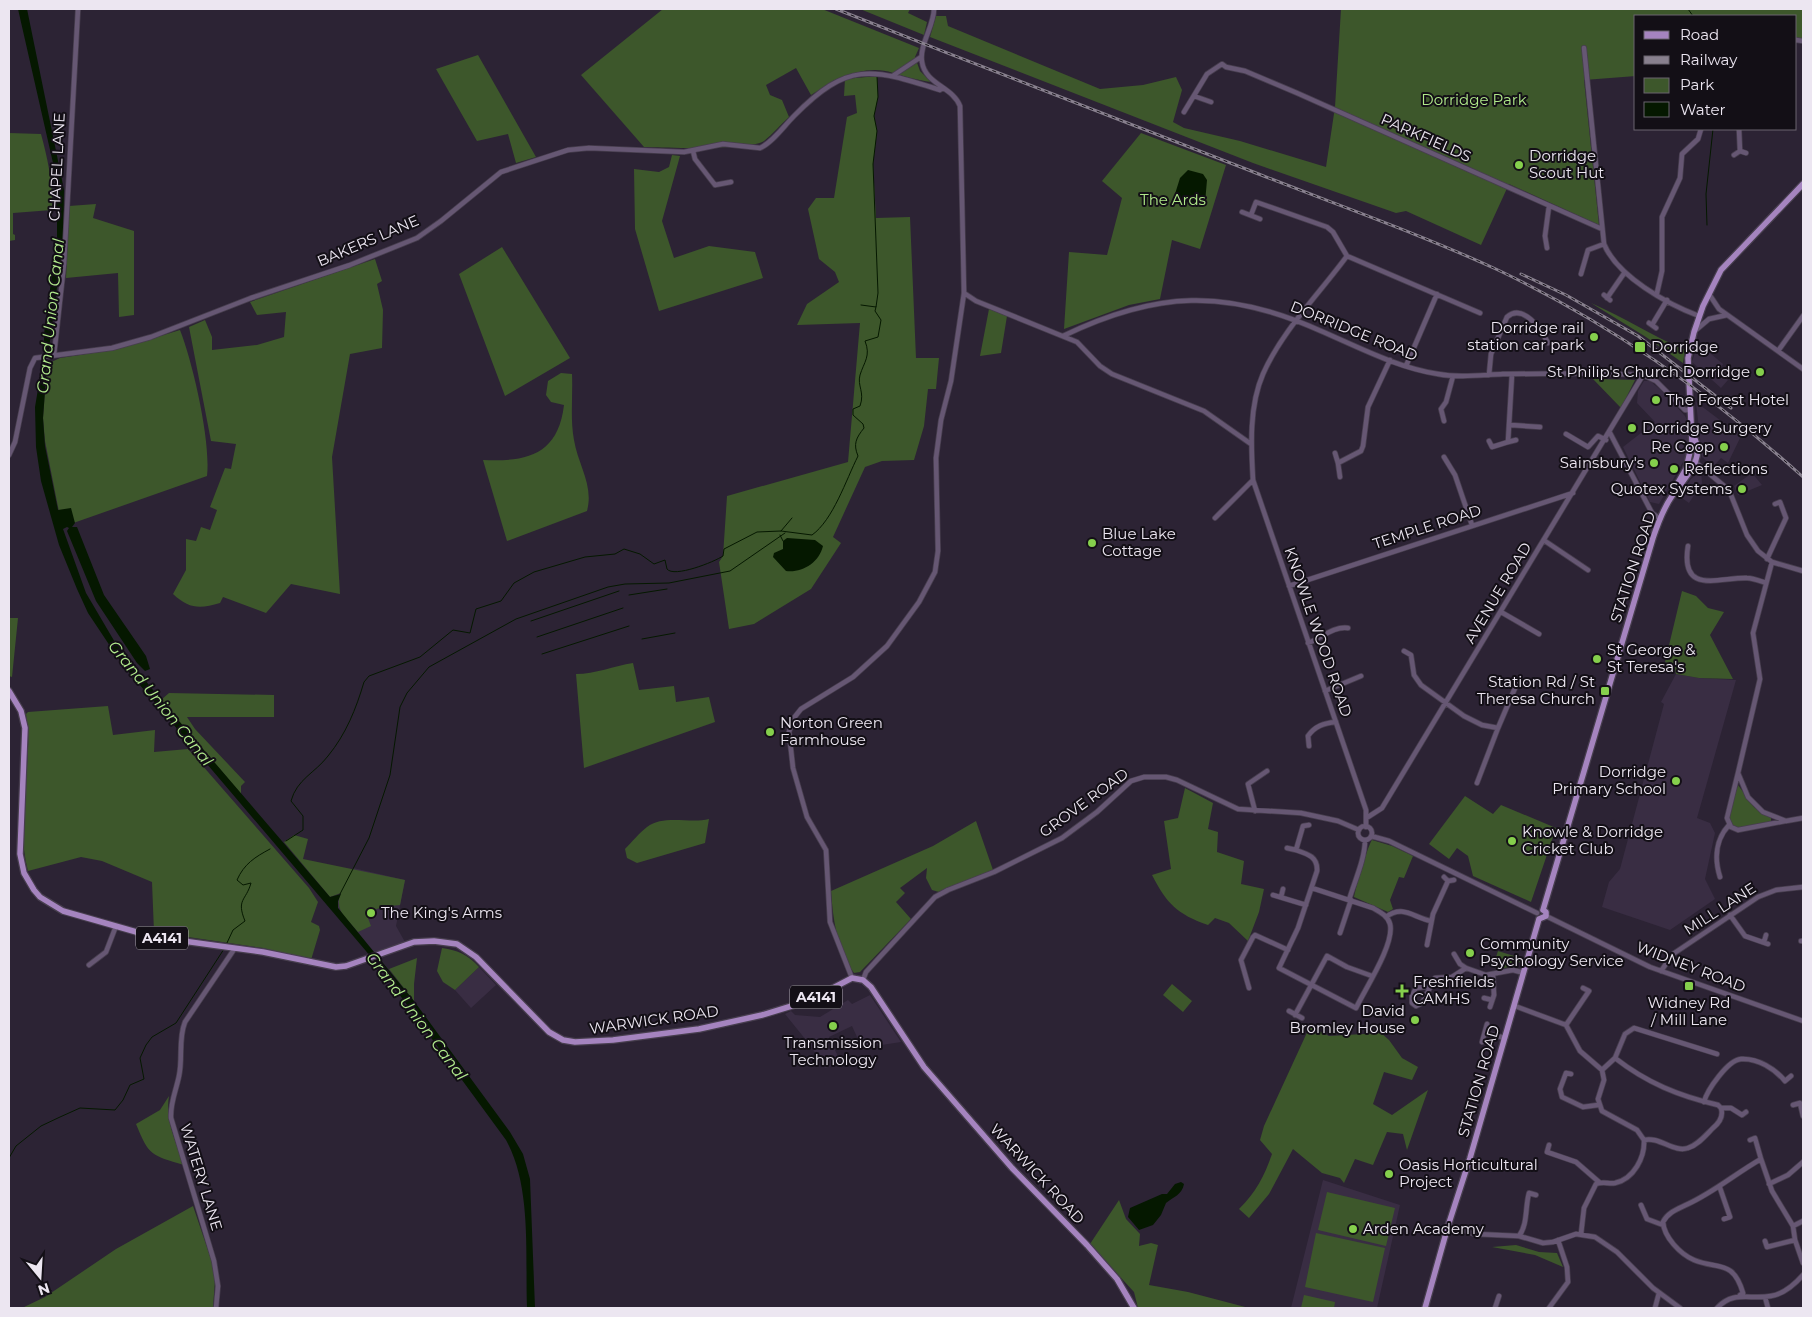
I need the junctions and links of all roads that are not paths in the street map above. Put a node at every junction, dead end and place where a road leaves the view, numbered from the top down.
1 (78, 9) edge
2 (934, 9) edge
3 (1584, 48) dead end
4 (921, 57) junction
5 (894, 75) junction
6 (942, 88) junction
7 (1194, 96) junction
8 (1211, 102) dead end
9 (1184, 112) dead end
10 (1701, 130) edge
11 (1739, 130) edge
12 (1740, 150) junction
13 (693, 151) junction
14 (1746, 153) dead end
15 (1734, 155) dead end
16 (731, 182) dead end
17 (1803, 184) edge
18 (1549, 206) junction
19 (1242, 212) dead end
20 (1251, 215) junction
21 (1260, 219) dead end
22 (1602, 229) junction
23 (1604, 244) junction
24 (1547, 248) dead end
25 (1347, 256) junction
26 (1580, 270) dead end
27 (1625, 272) junction
28 (964, 293) junction
29 (1657, 293) junction
30 (1437, 294) junction
31 (1709, 294) junction
32 (1607, 298) dead end
33 (1667, 300) junction
34 (976, 301) junction
35 (963, 305) junction
36 (1480, 313) dead end
37 (1699, 316) junction
38 (1728, 316) junction
39 (1803, 316) edge
40 (1297, 321) junction
41 (1652, 325) dead end
42 (1694, 332) junction
43 (1063, 336) junction
44 (1548, 343) dead end
45 (1778, 351) junction
46 (51, 356) junction
47 (1390, 360) junction
48 (1406, 366) junction
49 (1803, 369) edge
50 (1512, 374) junction
51 (1489, 375) junction
52 (1643, 375) junction
53 (1453, 376) junction
54 (1690, 410) junction
55 (1442, 415) junction
56 (1435, 418) dead end
57 (1444, 422) dead end
58 (1511, 425) junction
59 (1540, 426) dead end
60 (1610, 433) junction
61 (1566, 434) dead end
62 (1693, 435) junction
63 (1516, 440) dead end
64 (1606, 440) junction
65 (1489, 441) dead end
66 (1508, 442) junction
67 (1252, 444) junction
68 (1492, 447) junction
69 (1335, 453) dead end
70 (1493, 453) dead end
71 (9, 455) edge
72 (1444, 457) dead end
73 (1689, 460) junction
74 (1696, 462) junction
75 (1338, 463) junction
76 (1340, 477) dead end
77 (1253, 480) junction
78 (1574, 493) junction
79 (1674, 493) junction
80 (1774, 504) dead end
81 (1214, 508) dead end
82 (1219, 514) junction
83 (1215, 518) dead end
84 (1660, 518) junction
85 (1472, 525) junction
86 (1545, 541) junction
87 (1688, 546) dead end
88 (1769, 560) junction
89 (1582, 565) junction
90 (1588, 570) dead end
91 (1579, 571) dead end
92 (1803, 571) edge
93 (1766, 583) junction
94 (1289, 586) junction
95 (1501, 612) junction
96 (1348, 628) dead end
97 (1532, 630) junction
98 (1539, 634) dead end
99 (1528, 635) dead end
100 (1308, 643) junction
101 (1404, 651) dead end
102 (1416, 652) dead end
103 (1411, 655) junction
104 (1361, 676) dead end
105 (1518, 681) dead end
106 (9, 691) edge
107 (1325, 691) junction
108 (1446, 703) junction
109 (1336, 722) junction
110 (1498, 728) junction
111 (1309, 746) dead end
112 (1267, 771) dead end
113 (1738, 772) junction
114 (1476, 784) dead end
115 (1255, 811) junction
116 (1368, 817) junction
117 (1803, 818) edge
118 (1786, 821) junction
119 (1729, 825) junction
120 (1309, 826) dead end
121 (1366, 827) junction
122 (1359, 830) junction
123 (1372, 836) junction
124 (1365, 840) junction
125 (1287, 848) dead end
126 (1296, 850) junction
127 (1720, 876) dead end
128 (1444, 877) dead end
129 (1803, 887) edge
130 (1312, 888) junction
131 (1282, 889) dead end
132 (1273, 895) dead end
133 (1281, 897) junction
134 (1350, 900) junction
135 (1306, 905) junction
136 (1541, 914) junction
137 (1730, 915) junction
138 (1386, 917) junction
139 (1432, 921) junction
140 (116, 926) junction
141 (1340, 933) dead end
142 (1766, 935) dead end
143 (1381, 942) dead end
144 (1386, 944) junction
145 (1428, 945) dead end
146 (235, 948) junction
147 (1288, 950) junction
148 (1454, 954) dead end
149 (89, 965) dead end
150 (1466, 968) junction
151 (1662, 971) junction
152 (1524, 972) junction
153 (1493, 975) junction
154 (1372, 976) junction
155 (852, 978) junction
156 (863, 980) junction
157 (1312, 984) junction
158 (1430, 986) junction
159 (1249, 988) dead end
160 (1583, 988) dead end
161 (1484, 998) dead end
162 (1492, 1000) junction
163 (1515, 1006) junction
164 (1490, 1007) dead end
165 (1289, 1011) dead end
166 (1295, 1014) junction
167 (1302, 1018) dead end
168 (1803, 1021) edge
169 (1486, 1024) dead end
170 (1566, 1026) junction
171 (1485, 1033) junction
172 (1505, 1038) junction
173 (1482, 1042) dead end
174 (1711, 1052) junction
175 (1717, 1054) dead end
176 (1614, 1058) junction
177 (1709, 1058) dead end
178 (1602, 1070) junction
179 (1571, 1074) dead end
180 (1791, 1076) dead end
181 (1704, 1102) junction
182 (1598, 1105) junction
183 (1793, 1105) dead end
184 (1721, 1108) junction
185 (1746, 1112) dead end
186 (1803, 1116) edge
187 (1644, 1140) junction
188 (1750, 1140) dead end
189 (1549, 1145) dead end
190 (1761, 1159) junction
191 (1803, 1162) edge
192 (1599, 1182) junction
193 (1769, 1184) junction
194 (1720, 1188) junction
195 (1536, 1195) dead end
196 (1640, 1208) dead end
197 (1724, 1219) dead end
198 (1803, 1221) edge
199 (1663, 1224) junction
200 (1448, 1226) junction
201 (1793, 1226) junction
202 (1581, 1234) junction
203 (1519, 1236) junction
204 (1558, 1240) junction
205 (1794, 1240) junction
206 (1765, 1241) dead end
207 (1803, 1263) edge
208 (1803, 1277) edge
209 (1659, 1294) junction
210 (1740, 1295) junction
211 (1499, 1296) dead end
212 (1765, 1297) junction
213 (216, 1308) edge
214 (1134, 1308) edge
215 (1425, 1308) edge
216 (1497, 1308) edge
217 (1549, 1308) edge
218 (1655, 1308) edge
219 (1680, 1308) edge
220 (1717, 1308) edge
221 (1768, 1308) edge

1 - 46 street, CHAPEL LANE
2 - 4 street
3 - 22 street
4 - 5 street
4 - 6 street
5 - 6 street, BAKERS LANE
5 - 13 street, BAKERS LANE
6 - 28 street
7 - 8 street
7 - 9 street
7 - 18 street, PARKFIELDS
10 - 29 street
11 - 12 street
12 - 14 street
12 - 15 street
13 - 16 street
13 - 46 street, BAKERS LANE
17 - 31 main road, STATION ROAD
18 - 22 street, PARKFIELDS
18 - 24 street
19 - 20 street
20 - 21 street
20 - 25 street
22 - 23 street
23 - 26 street
23 - 27 street
25 - 30 street
25 - 40 street, KNOWLE WOOD ROAD
27 - 29 street
27 - 32 street
28 - 34 street
28 - 35 street
29 - 33 street
30 - 36 street
30 - 48 street
31 - 37 main road, STATION ROAD
31 - 38 street
33 - 37 street
33 - 41 street
34 - 35 street
34 - 43 street
35 - 155 street
37 - 42 main road, STATION ROAD
38 - 42 street
38 - 45 street
39 - 45 street
40 - 43 street, DORRIDGE ROAD
40 - 47 street, DORRIDGE ROAD
40 - 67 street, KNOWLE WOOD ROAD
42 - 54 main road, STATION ROAD
43 - 67 street
44 - 51 street
45 - 49 street
46 - 71 street, BAKERS LANE
47 - 48 street, DORRIDGE ROAD
47 - 75 street
48 - 53 street, DORRIDGE ROAD
50 - 51 street, DORRIDGE ROAD
50 - 52 street, DORRIDGE ROAD
50 - 58 street
51 - 53 street, DORRIDGE ROAD
52 - 54 street
52 - 60 street, AVENUE ROAD
53 - 55 street
54 - 62 main road, STATION ROAD
55 - 56 street
55 - 57 street
58 - 59 street
58 - 66 street
60 - 64 street, AVENUE ROAD
60 - 84 street
61 - 64 street
62 - 73 main road, STATION ROAD
62 - 74 main road, STATION ROAD
63 - 66 street
64 - 78 street, AVENUE ROAD
65 - 68 street
66 - 68 street
67 - 77 street, KNOWLE WOOD ROAD
68 - 70 street
69 - 75 street
72 - 85 street
73 - 74 street
73 - 79 main road, STATION ROAD
74 - 79 main road, STATION ROAD
74 - 88 street
75 - 76 street
77 - 82 street
77 - 94 street, KNOWLE WOOD ROAD
78 - 85 street, TEMPLE ROAD
78 - 86 street, AVENUE ROAD
79 - 84 main road, STATION ROAD
80 - 88 street
81 - 82 street
82 - 83 street
84 - 136 main road, STATION ROAD
85 - 94 street, TEMPLE ROAD
86 - 89 street
86 - 95 street, AVENUE ROAD
87 - 93 street
88 - 92 street
88 - 93 street
89 - 90 street
89 - 91 street
93 - 113 street
94 - 100 street, KNOWLE WOOD ROAD
95 - 97 street
95 - 108 street, AVENUE ROAD
96 - 100 street
97 - 98 street
97 - 99 street
100 - 107 street, KNOWLE WOOD ROAD
101 - 103 street
102 - 103 street
103 - 108 street
104 - 107 street
105 - 110 street
106 - 140 main road, WARWICK ROAD / A4141
107 - 109 street, KNOWLE WOOD ROAD
108 - 110 street
108 - 116 street, AVENUE ROAD
109 - 111 street
109 - 116 street, KNOWLE WOOD ROAD
110 - 114 street
112 - 115 street
113 - 118 street
113 - 119 street
115 - 122 street, GROVE ROAD
115 - 156 street, GROVE ROAD
116 - 121 street, KNOWLE WOOD ROAD
117 - 118 street
118 - 119 street
119 - 127 street
120 - 126 street
121 - 122 street
121 - 123 street
122 - 124 street
123 - 124 street
123 - 136 street
124 - 134 street
125 - 126 street
126 - 130 street
128 - 139 street
129 - 137 street, MILL LANE
130 - 134 street
130 - 135 street
131 - 133 street
132 - 133 street
133 - 135 street
134 - 138 street
134 - 141 street
135 - 147 street
136 - 151 street, WIDNEY ROAD
136 - 152 main road, STATION ROAD
137 - 142 street
137 - 151 street, MILL LANE
138 - 139 street
138 - 144 street
139 - 145 street
140 - 146 main road, WARWICK ROAD / A4141
140 - 149 street
143 - 144 street
144 - 154 street
146 - 155 main road, WARWICK ROAD / A4141
146 - 213 street, WATERY LANE
147 - 157 street
147 - 159 street
148 - 150 street
150 - 153 street
150 - 158 street
151 - 168 street, WIDNEY ROAD
152 - 153 street
152 - 163 main road, STATION ROAD
153 - 162 street
154 - 157 street
154 - 157 street
155 - 156 main road, A4141
156 - 214 main road, WARWICK ROAD / A4141
157 - 166 street
158 - 158 street
160 - 170 street
161 - 162 street
162 - 164 street
163 - 170 street
163 - 172 main road, STATION ROAD
165 - 166 street
166 - 167 street
169 - 171 street
170 - 178 street
171 - 172 street
171 - 173 street
172 - 200 main road, STATION ROAD
174 - 175 street
174 - 176 street
174 - 177 street
176 - 178 street
176 - 181 street
178 - 182 street
179 - 182 street
180 - 181 street
181 - 184 street
182 - 187 street
183 - 186 street
184 - 185 street
184 - 187 street
187 - 192 street
188 - 190 street
189 - 192 street
190 - 193 street
190 - 194 street
191 - 193 street
192 - 202 street
193 - 201 street
194 - 197 street
194 - 199 street
195 - 203 street
196 - 199 street
198 - 201 street
199 - 210 street
200 - 203 street
200 - 215 main road, STATION ROAD
201 - 205 street
202 - 204 street
202 - 209 street
203 - 204 street
204 - 217 street
205 - 206 street
205 - 207 street
208 - 212 street
209 - 218 street
209 - 219 street
210 - 212 street
210 - 220 street
211 - 216 street
212 - 221 street

